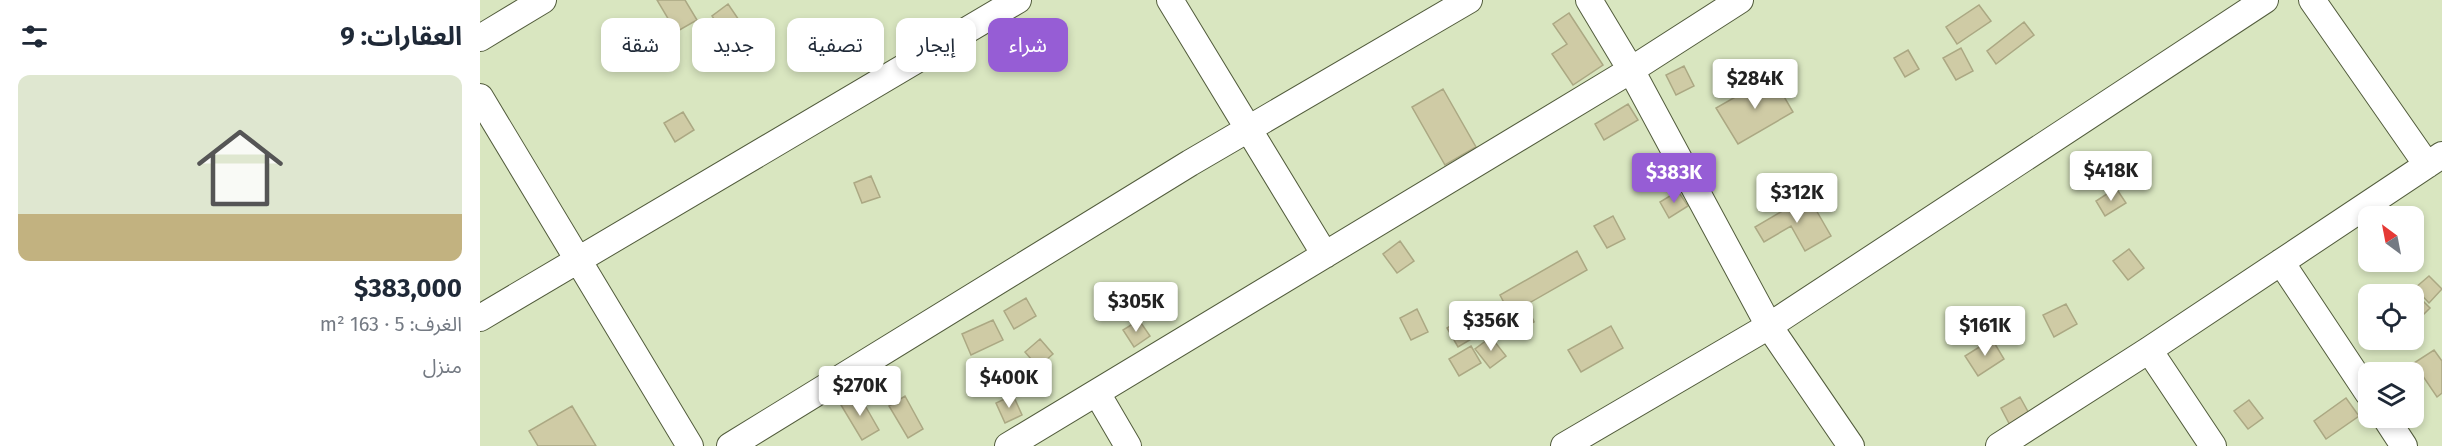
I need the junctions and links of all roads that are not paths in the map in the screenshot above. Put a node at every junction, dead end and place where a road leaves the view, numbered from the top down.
1 (543, 0) edge
2 (1018, 0) edge
3 (1170, 0) edge
4 (1469, 0) edge
5 (1588, 0) edge
6 (1740, 0) edge
7 (2265, 0) edge
8 (2312, 0) edge
9 (480, 38) edge
10 (1631, 70) junction
11 (480, 97) edge
12 (1248, 129) junction
13 (2434, 160) edge
14 (1325, 255) junction
15 (577, 261) junction
16 (2281, 262) junction
17 (480, 318) edge
18 (1769, 326) junction
19 (2149, 350) junction
20 (2358, 378) edge
21 (1097, 393) junction
22 (2392, 428) edge
23 (690, 446) edge
24 (730, 446) edge
25 (1008, 446) edge
26 (1128, 446) edge
27 (1564, 446) edge
28 (1851, 446) edge
29 (1999, 446) edge
30 (2213, 446) edge
31 (2404, 446) edge

1 - 9 street
2 - 15 street
3 - 12 street
4 - 12 street
5 - 10 street
6 - 10 street
7 - 18 street
8 - 13 street
10 - 14 street
10 - 18 street
11 - 15 street
12 - 14 street
12 - 24 street
13 - 16 street
14 - 21 street
15 - 17 street
15 - 23 street
16 - 19 street
16 - 20 street
18 - 27 street
18 - 28 street
19 - 29 street
19 - 30 street
21 - 25 street
21 - 26 street
22 - 31 street

